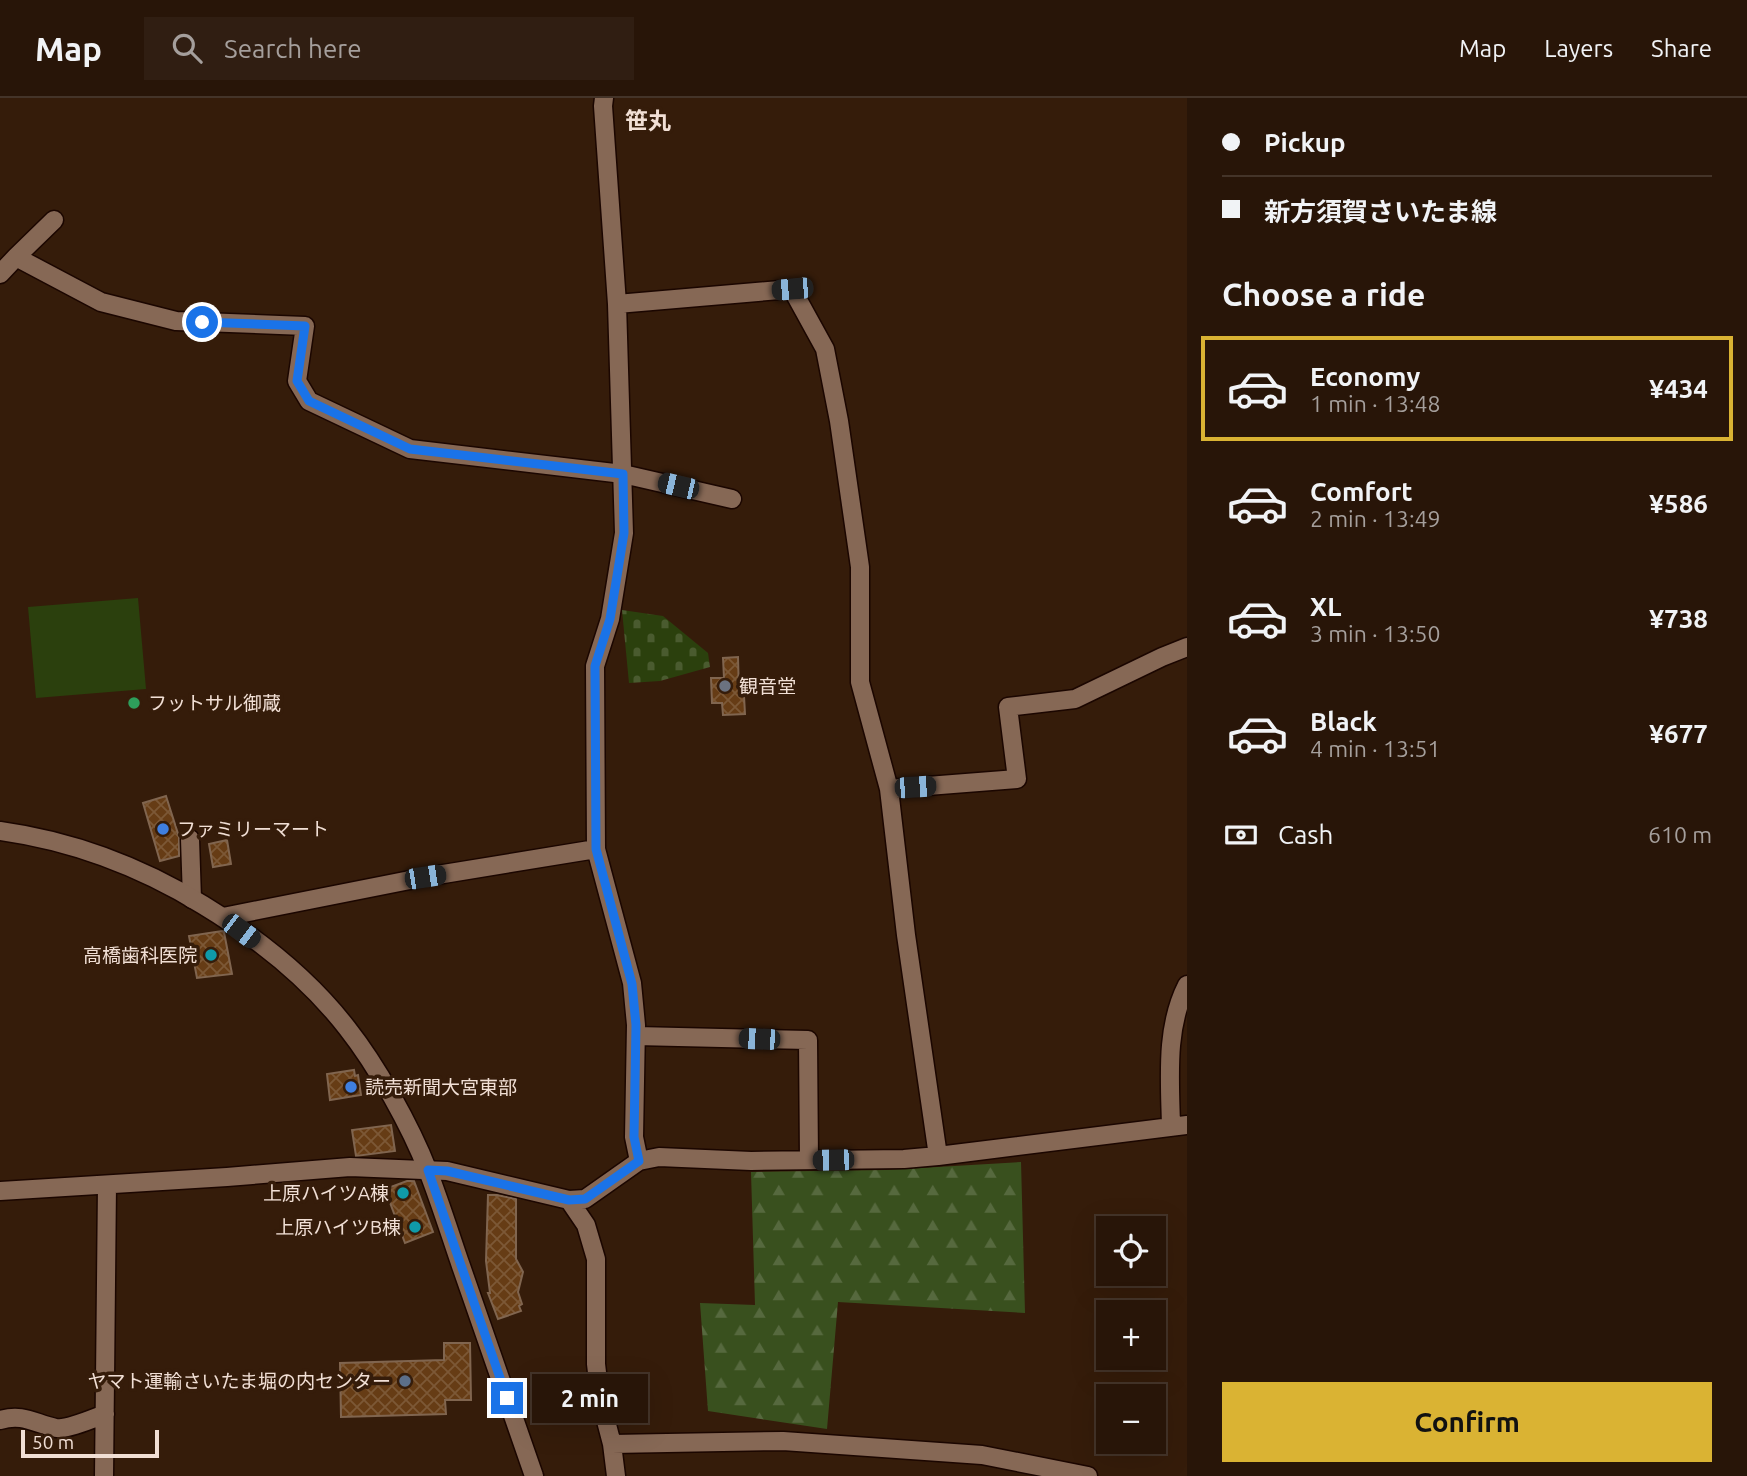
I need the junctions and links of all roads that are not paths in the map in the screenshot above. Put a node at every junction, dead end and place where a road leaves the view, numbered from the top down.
1 (604, 98) edge
2 (54, 220) dead end
3 (16, 257) junction
4 (0, 274) edge
5 (617, 304) junction
6 (623, 474) junction
7 (732, 499) dead end
8 (1187, 648) edge
9 (889, 789) junction
10 (0, 831) edge
11 (190, 839) dead end
12 (596, 849) junction
13 (192, 898) junction
14 (223, 917) junction
15 (1187, 985) edge
16 (636, 1036) junction
17 (1179, 1126) edge
18 (938, 1156) junction
19 (809, 1160) junction
20 (639, 1161) junction
21 (428, 1170) junction
22 (107, 1185) junction
23 (0, 1191) edge
24 (569, 1200) junction
25 (105, 1414) junction
26 (0, 1420) edge
27 (612, 1444) junction
28 (104, 1476) edge
29 (534, 1476) edge
30 (616, 1476) edge
31 (1088, 1476) edge

1 - 5 street
2 - 3 street
3 - 4 street
3 - 6 street
5 - 6 street
5 - 9 street
6 - 7 street
6 - 12 street
8 - 9 street
9 - 18 street
10 - 13 street
11 - 13 street
12 - 14 street
12 - 16 street
13 - 14 street
14 - 21 street
15 - 17 street
16 - 19 street
16 - 20 street
17 - 18 street
18 - 19 street
19 - 20 street
20 - 24 street
21 - 22 street
21 - 24 street
21 - 29 street
22 - 23 street
22 - 25 street
24 - 27 street
25 - 26 street
25 - 28 street
27 - 30 street
27 - 31 street

